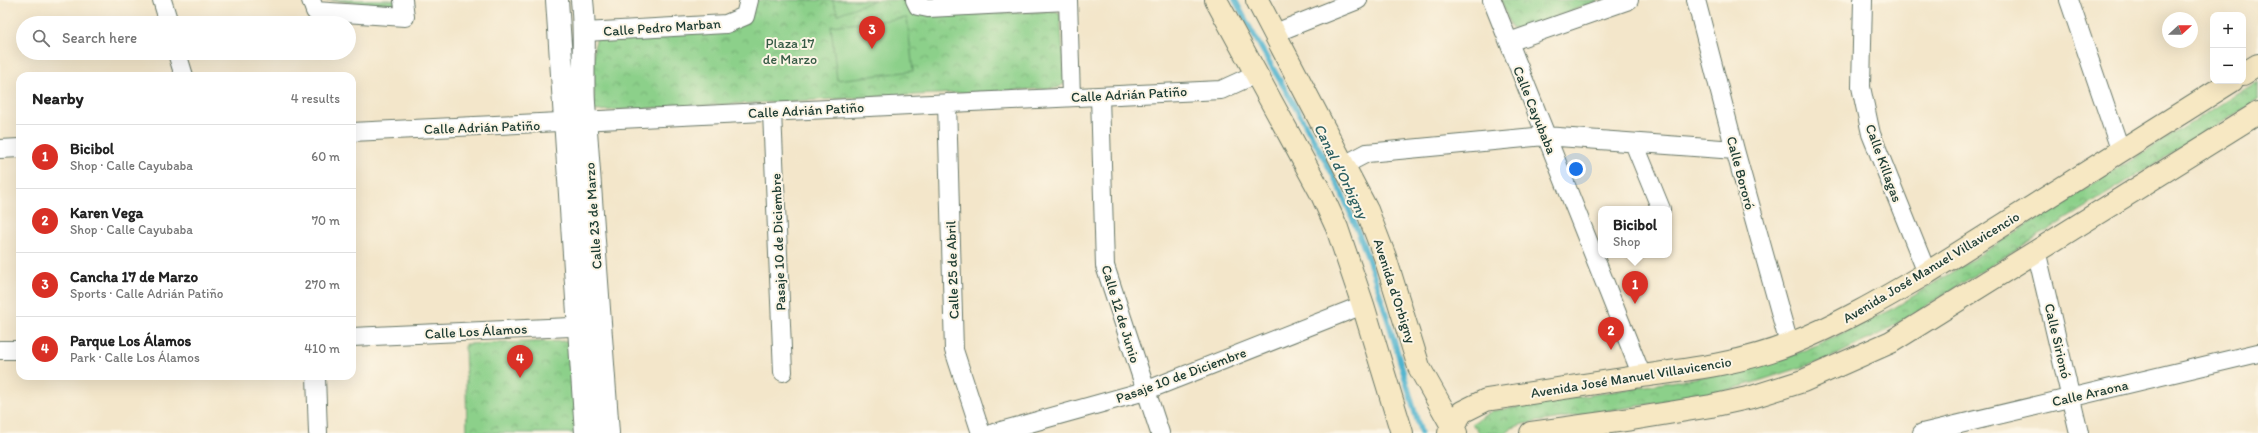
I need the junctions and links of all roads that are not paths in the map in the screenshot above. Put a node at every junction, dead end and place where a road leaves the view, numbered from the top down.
1 (162, 0) edge
2 (402, 0) edge
3 (557, 0) edge
4 (582, 0) edge
5 (749, 0) edge
6 (915, 0) edge
7 (1068, 0) edge
8 (1216, 0) edge
9 (1257, 0) edge
10 (1358, 0) edge
11 (1492, 0) edge
12 (1629, 0) edge
13 (1696, 0) edge
14 (1863, 0) edge
15 (2069, 0) edge
16 (313, 6) edge
17 (167, 16) edge
18 (585, 32) junction
19 (1275, 32) junction
20 (1508, 42) junction
21 (180, 60) edge
22 (2258, 65) edge
23 (183, 72) edge
24 (2246, 72) edge
25 (1256, 74) junction
26 (2227, 84) edge
27 (1100, 96) junction
28 (1071, 97) junction
29 (947, 103) junction
30 (772, 112) junction
31 (2258, 113) edge
32 (587, 121) junction
33 (566, 123) junction
34 (356, 132) edge
35 (1545, 136) junction
36 (1634, 142) junction
37 (16, 148) edge
38 (0, 149) edge
39 (1735, 150) junction
40 (2121, 152) junction
41 (1344, 165) junction
42 (1660, 206) edge
43 (2036, 250) junction
44 (1927, 273) junction
45 (1363, 305) junction
46 (590, 326) junction
47 (356, 337) edge
48 (1789, 344) junction
49 (0, 350) edge
50 (16, 350) edge
51 (2258, 353) edge
52 (783, 372) dead end
53 (1642, 376) junction
54 (316, 380) edge
55 (1145, 391) junction
56 (2071, 397) junction
57 (1453, 431) edge
58 (318, 433) edge
59 (586, 433) edge
60 (608, 433) edge
61 (981, 433) edge
62 (994, 433) edge
63 (1160, 433) edge
64 (1402, 433) edge
65 (1531, 433) edge
66 (1922, 433) edge
67 (2079, 433) edge

1 - 17 street
2 - 16 street
3 - 33 street, Calle 23 de Marzo
4 - 18 street, Calle 23 de Marzo
5 - 18 street, Calle Pedro Marban
6 - 7 street
7 - 28 street
8 - 25 main road
9 - 19 main road, Avenida d'Orbigny
10 - 19 street
11 - 20 street, Calle Cayubaba
12 - 20 street
13 - 39 street, Calle Bororó
14 - 44 street, Calle Killagas
15 - 40 street
18 - 32 street, Calle 23 de Marzo
19 - 41 main road, Avenida d'Orbigny
20 - 35 street, Calle Cayubaba
21 - 23 street
22 - 24 main road
25 - 27 street, Calle Adrián Patiño
25 - 45 main road
26 - 40 main road, Avenida José Manuel Villavicencio
27 - 28 street, Calle Adrián Patiño
27 - 55 street, Calle 12 de Junio
28 - 29 street, Calle Adrián Patiño
29 - 30 street, Calle Adrián Patiño
29 - 61 street, Calle 25 de Abril
30 - 32 street, Calle Adrián Patiño
30 - 52 street, Pasaje 10 de Diciembre
31 - 43 main road
32 - 33 street, Calle Adrián Patiño
32 - 46 street, Calle 23 de Marzo
33 - 34 street, Calle Adrián Patiño
33 - 46 street, Calle 23 de Marzo
35 - 36 street
35 - 41 street
35 - 53 street, Calle Cayubaba
36 - 39 street
36 - 42 street
37 - 38 street
39 - 48 street, Calle Bororó
40 - 44 main road, Avenida José Manuel Villavicencio
41 - 57 main road, Avenida d'Orbigny
43 - 56 street, Calle Sirionó
43 - 65 main road
44 - 48 main road, Avenida José Manuel Villavicencio
45 - 55 street, Pasaje 10 de Diciembre
45 - 64 main road
46 - 47 street, Calle Los Álamos
46 - 59 street, Calle 23 de Marzo
46 - 60 street, Calle 23 de Marzo
48 - 53 main road, Avenida José Manuel Villavicencio
49 - 50 street
51 - 56 street, Calle Araona
53 - 57 main road, Avenida José Manuel Villavicencio
54 - 58 street
55 - 62 street, Pasaje 10 de Diciembre
55 - 63 street, Calle 12 de Junio
56 - 66 street, Calle Araona
56 - 67 street, Calle Sirionó

